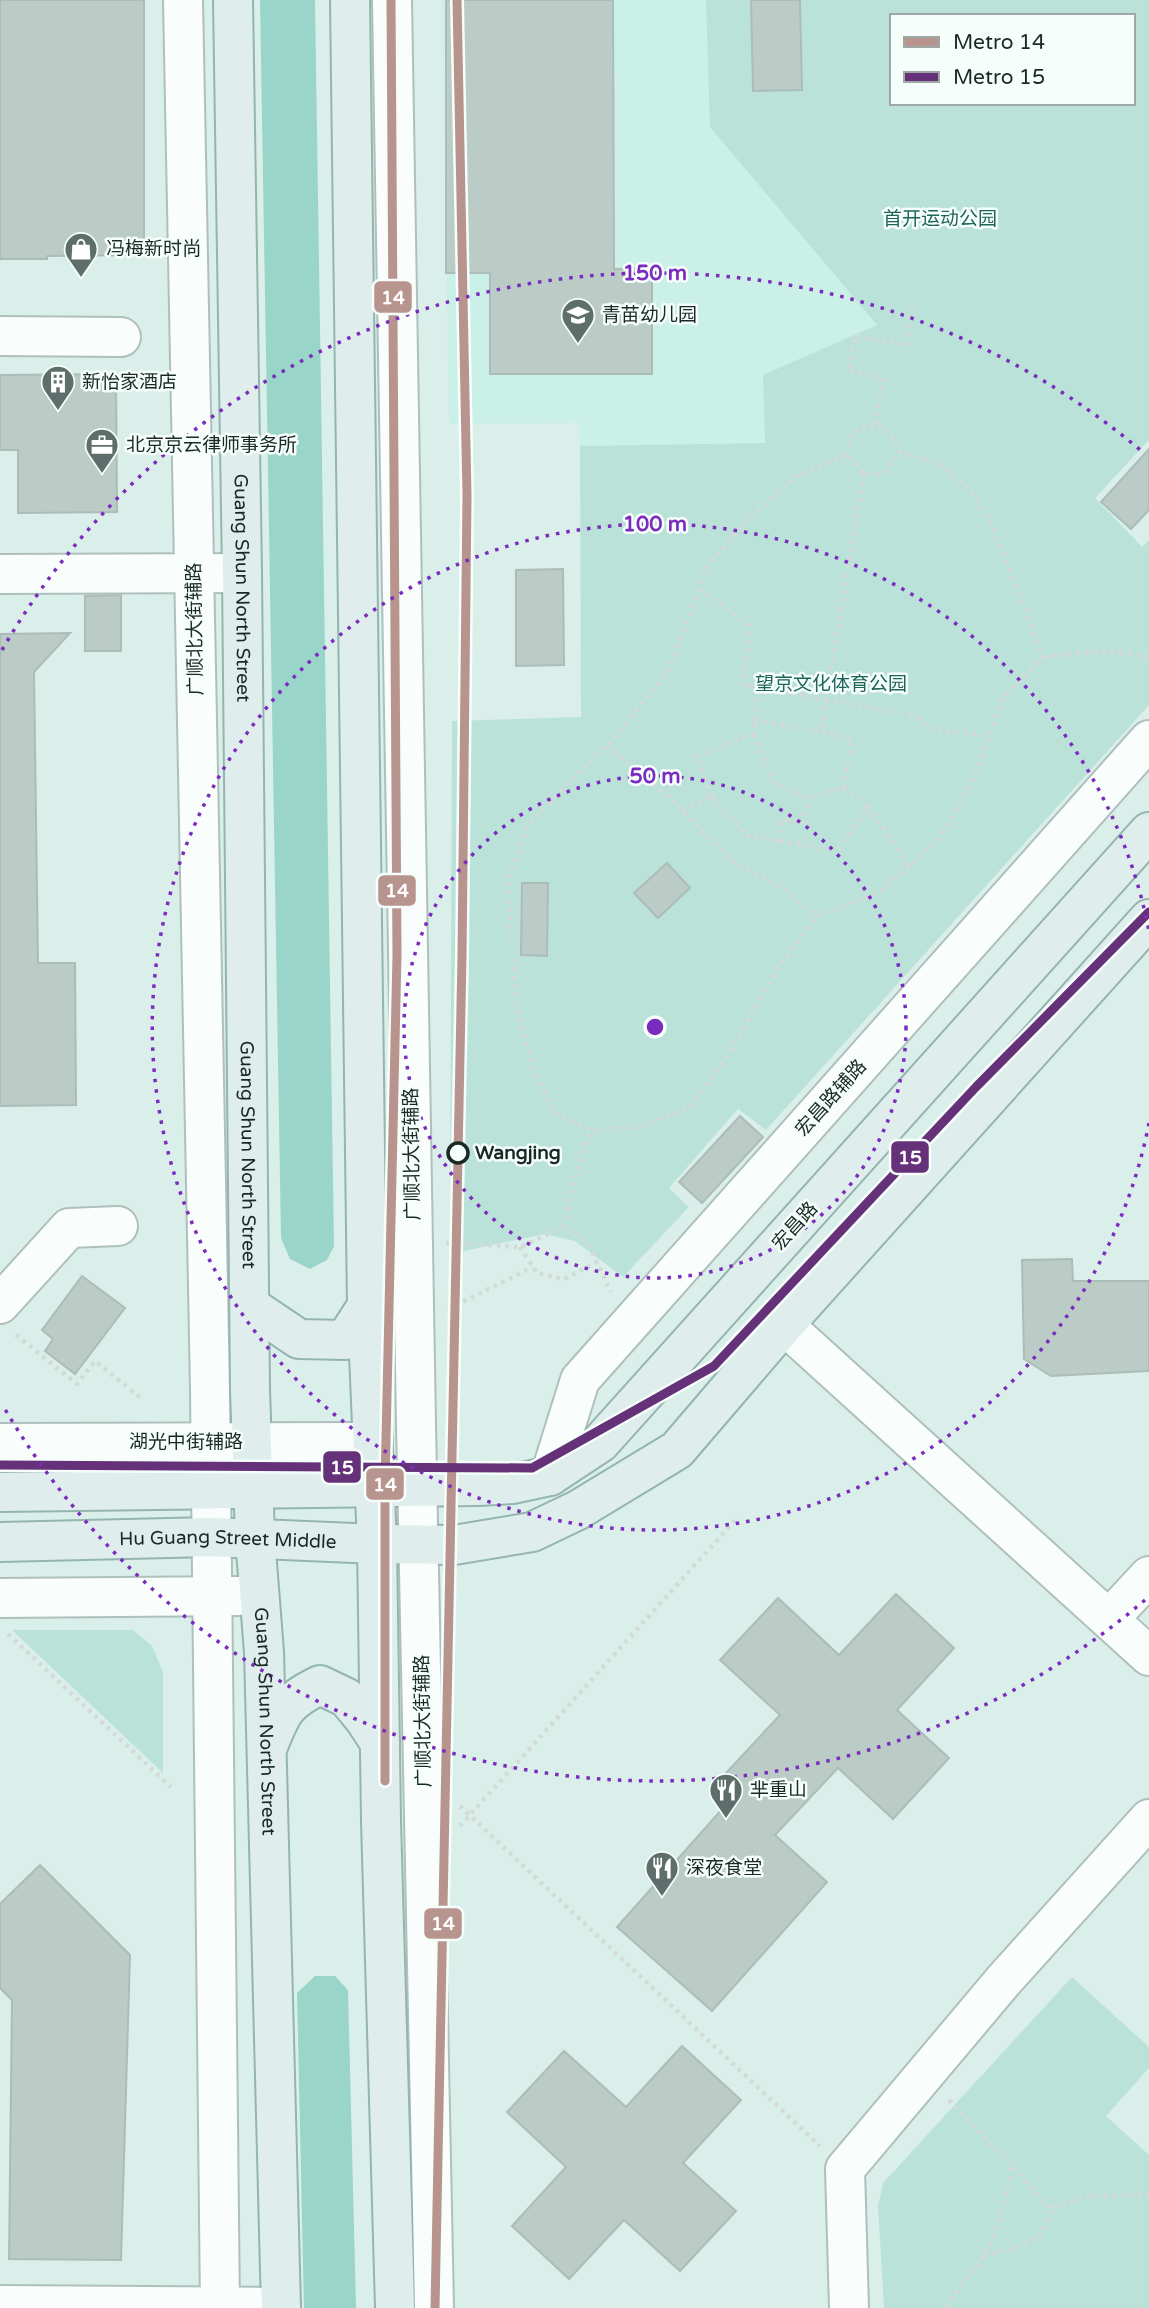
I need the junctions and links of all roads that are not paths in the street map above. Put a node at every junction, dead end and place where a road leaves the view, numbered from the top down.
1 (183, 0) edge
2 (233, 0) edge
3 (349, 0) edge
4 (392, 0) edge
5 (0, 336) edge
6 (121, 337) dead end
7 (194, 573) junction
8 (242, 573) junction
9 (0, 574) edge
10 (1149, 740) edge
11 (1149, 832) edge
12 (1149, 919) edge
13 (118, 1226) dead end
14 (250, 1306) junction
15 (367, 1306) junction
16 (5, 1317) edge
17 (784, 1325) junction
18 (211, 1442) junction
19 (251, 1442) junction
20 (372, 1442) junction
21 (0, 1443) edge
22 (550, 1476) junction
23 (418, 1487) junction
24 (373, 1488) junction
25 (211, 1489) junction
26 (254, 1489) junction
27 (0, 1492) edge
28 (211, 1537) junction
29 (255, 1538) junction
30 (0, 1542) edge
31 (377, 1544) junction
32 (437, 1545) junction
33 (1149, 1576) edge
34 (260, 1596) junction
35 (213, 1597) junction
36 (0, 1598) edge
37 (1109, 1619) junction
38 (1149, 1656) edge
39 (380, 1743) junction
40 (267, 1749) junction
41 (1149, 1819) edge
42 (0, 2305) edge
43 (220, 2308) edge
44 (281, 2308) edge
45 (395, 2308) edge
46 (434, 2308) edge
47 (849, 2308) edge

1 - 7 street, 广顺北大街辅路
2 - 8 main road, Guang Shun North Street
3 - 15 main road
4 - 23 street, 广顺北大街辅路
5 - 6 street
7 - 8 street
7 - 9 street
7 - 18 street, 广顺北大街辅路
8 - 14 main road, Guang Shun North Street
10 - 22 street, 宏昌路辅路
11 - 22 main road, 宏昌路
12 - 17 main road
13 - 16 street
14 - 15 main road
14 - 19 main road, Guang Shun North Street
15 - 20 main road
17 - 32 main road
17 - 37 street
18 - 19 street, 湖光中街辅路
18 - 21 street, 湖光中街辅路
18 - 25 street, 广顺北大街辅路
19 - 20 street, 湖光中街辅路
19 - 26 main road, Guang Shun North Street
20 - 24 main road
22 - 23 main road, 宏昌路
23 - 24 main road, 宏昌路
23 - 32 street, 广顺北大街辅路
24 - 26 main road
24 - 31 main road
25 - 26 main road
25 - 27 main road
25 - 28 street, 广顺北大街辅路
26 - 29 main road, Guang Shun North Street
28 - 29 main road, Hu Guang Street Middle
28 - 30 main road, Hu Guang Street Middle
28 - 35 street, 广顺北大街辅路
29 - 31 main road, Hu Guang Street Middle
29 - 34 main road, Guang Shun North Street
31 - 32 main road, Hu Guang Street Middle
31 - 39 main road
32 - 46 street, 广顺北大街辅路
33 - 37 street
34 - 35 street
34 - 40 main road, Guang Shun North Street
35 - 36 street
35 - 43 street, 广顺北大街辅路
37 - 38 street
39 - 40 main road
39 - 45 main road
40 - 44 main road, Guang Shun North Street
41 - 47 street
42 - 43 street
43 - 44 street

